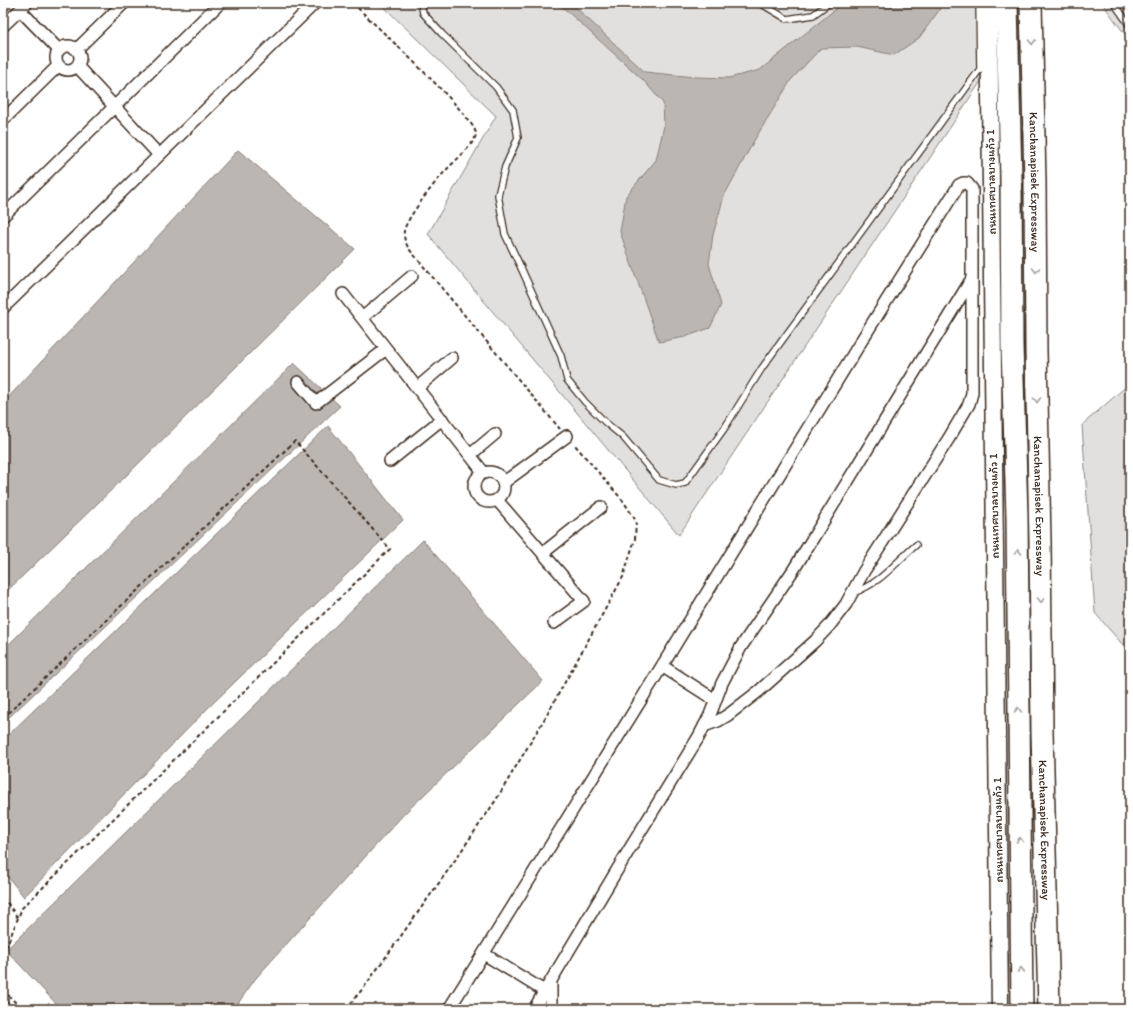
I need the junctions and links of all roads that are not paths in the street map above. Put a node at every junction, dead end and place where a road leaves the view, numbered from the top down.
1 (124, 3) edge
2 (220, 3) edge
3 (315, 3) edge
4 (421, 3) edge
5 (760, 3) edge
6 (829, 3) edge
7 (979, 3) edge
8 (989, 3) edge
9 (1007, 3) edge
10 (1031, 3) edge
11 (1114, 3) edge
12 (24, 6) edge
13 (3, 26) edge
14 (1130, 26) edge
15 (58, 49) junction
16 (77, 49) junction
17 (58, 66) junction
18 (77, 66) junction
19 (113, 106) junction
20 (3, 120) edge
21 (159, 155) junction
22 (3, 216) edge
23 (412, 276) dead end
24 (971, 280) junction
25 (343, 294) dead end
26 (4, 304) edge
27 (362, 318) junction
28 (386, 349) junction
29 (452, 358) dead end
30 (298, 382) dead end
31 (417, 388) junction
32 (442, 420) junction
33 (496, 434) dead end
34 (567, 436) road end
35 (470, 455) junction
36 (390, 461) dead end
37 (484, 474) junction
38 (504, 483) junction
39 (497, 500) junction
40 (601, 507) dead end
41 (916, 546) dead end
42 (543, 553) junction
43 (851, 594) junction
44 (554, 624) dead end
45 (662, 666) junction
46 (715, 700) junction
47 (704, 726) junction
48 (484, 954) junction
49 (548, 987) junction
50 (449, 1009) edge
51 (534, 1009) edge
52 (550, 1009) edge
53 (1000, 1009) edge
54 (1022, 1009) edge
55 (1049, 1009) edge

1 - 16 street
2 - 19 street
3 - 21 street
4 - 7 lane
5 - 6 lane
8 - 53 main road, ถนนเทศบาลบางแก้ว 1
54 -> 9 highway, Kanchanapisek Expressway
10 -> 55 highway, Kanchanapisek Expressway
11 - 14 lane
12 - 13 street
12 - 15 street
15 - 16 street
15 - 17 street
16 - 18 street
17 - 18 street
17 - 20 street
18 - 19 street
19 - 21 street
19 - 22 street
21 - 26 street
23 - 27 street
24 - 43 street
24 - 45 street
24 - 46 street
25 - 27 street
27 - 28 street
28 - 30 street
28 - 31 street
29 - 31 street
31 - 32 street
32 - 35 street
32 - 36 street
33 - 35 street
34 - 38 street
35 - 37 street
37 - 38 street
37 - 39 street
38 - 39 street
39 - 42 street
40 - 42 street
41 - 43 lane
42 - 44 street
43 - 47 street
45 - 46 street
45 - 48 street
46 - 47 street
47 - 49 street
48 - 49 street
48 - 50 street
49 - 51 street
49 - 52 street

